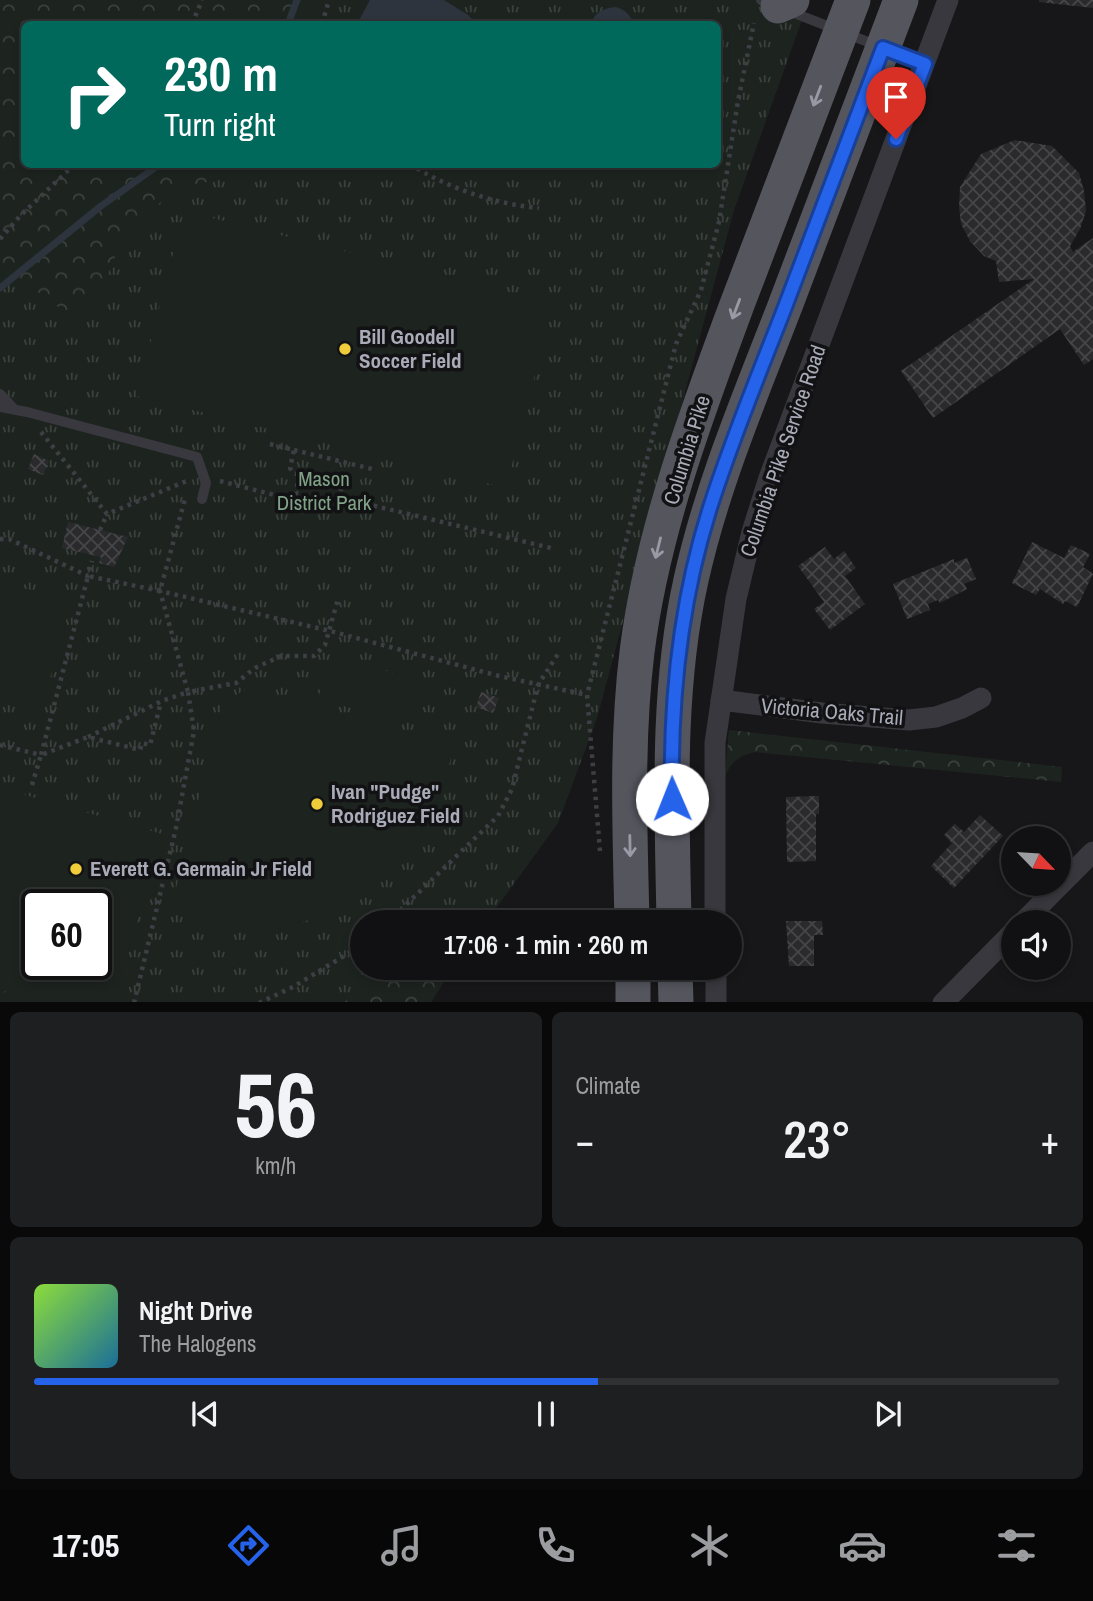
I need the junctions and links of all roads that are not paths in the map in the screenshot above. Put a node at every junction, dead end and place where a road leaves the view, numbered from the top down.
1 (853, 0) edge
2 (901, 0) edge
3 (948, 0) edge
4 (771, 7) edge
5 (841, 32) junction
6 (883, 48) junction
7 (925, 64) junction
8 (0, 394) edge
9 (0, 407) edge
10 (13, 408) junction
11 (202, 499) dead end
12 (981, 698) dead end
13 (721, 700) junction
14 (1093, 852) edge
15 (632, 910) edge
16 (674, 910) edge
17 (716, 910) edge
18 (1035, 910) edge
19 (1001, 944) edge
20 (633, 980) edge
21 (675, 980) edge
22 (716, 980) edge
23 (633, 1002) edge
24 (676, 1002) edge
25 (716, 1002) edge
26 (944, 1002) edge

1 - 5 main road, Columbia Pike
2 - 6 main road, Columbia Pike
3 - 7 street, Columbia Pike Service Road
4 - 5 lane
5 - 6 lane
5 -> 15 main road, Columbia Pike
6 - 7 lane
6 - 16 main road, Columbia Pike
7 - 13 street, Columbia Pike Service Road
8 - 10 lane
9 - 10 lane
10 - 11 lane
12 - 13 street, Victoria Oaks Trail
13 - 17 street, Columbia Pike Service Road
14 - 18 street
19 - 26 street
20 - 23 main road
21 - 24 main road
22 - 25 street

